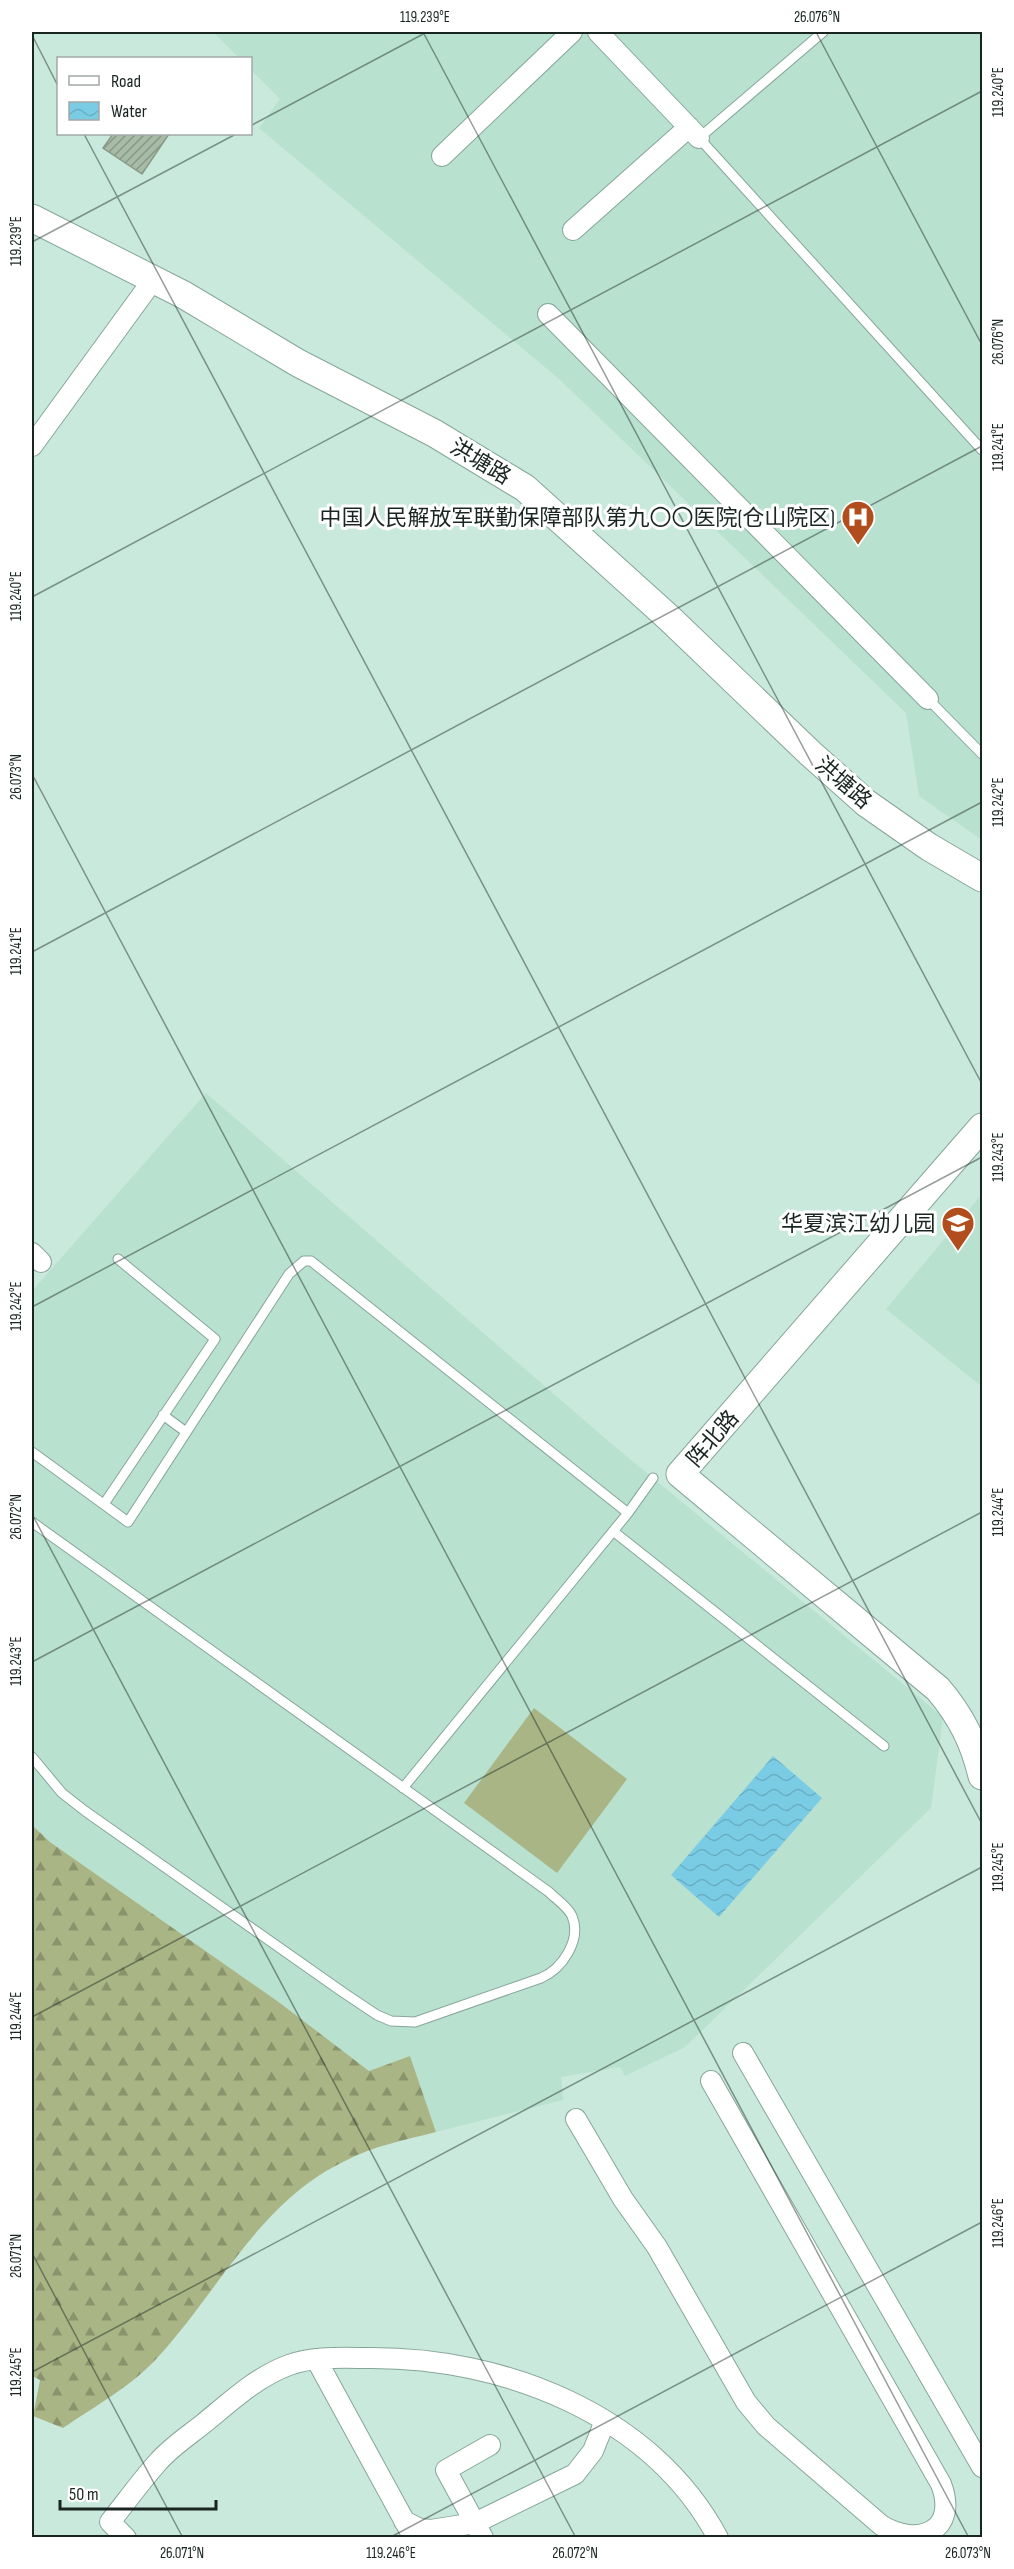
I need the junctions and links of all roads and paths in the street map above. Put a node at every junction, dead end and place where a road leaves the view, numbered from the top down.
1 (572, 32) edge
2 (598, 32) edge
3 (823, 32) edge
4 (694, 132) junction
5 (442, 156) dead end
6 (32, 218) edge
7 (573, 231) dead end
8 (153, 280) junction
9 (548, 314) dead end
10 (32, 446) edge
11 (982, 450) edge
12 (928, 699) joint
13 (982, 754) edge
14 (982, 878) edge
15 (982, 1127) edge
16 (118, 1259) dead end
17 (163, 1415) junction
18 (186, 1432) junction
19 (32, 1452) edge
20 (653, 1478) dead end
21 (104, 1504) junction
22 (628, 1513) junction
23 (32, 1522) edge
24 (613, 1531) junction
25 (884, 1746) dead end
26 (32, 1757) edge
27 (982, 1776) edge
28 (403, 1788) junction
29 (743, 2053) dead end
30 (711, 2081) dead end
31 (576, 2120) dead end
32 (316, 2358) junction
33 (605, 2421) junction
34 (490, 2445) dead end
35 (982, 2467) edge
36 (409, 2529) edge
37 (479, 2530) edge
38 (930, 2535) edge
39 (126, 2538) edge
40 (718, 2538) edge

1 - 5 street
2 - 4 street
3 - 4 lane
4 - 7 street
4 - 11 lane
6 - 8 street, 洪塘路
8 - 10 street
8 - 14 street, 洪塘路
9 - 12 street
12 - 13 lane
15 - 27 street, 阵北路
16 - 17 lane
17 - 18 lane
17 - 21 lane
18 - 21 lane
18 - 22 lane
19 - 21 lane
20 - 22 lane
22 - 24 lane
23 - 28 lane
24 - 25 lane
24 - 28 lane
26 - 28 lane
29 - 35 street
30 - 38 street
31 - 38 street
32 - 33 street
32 - 36 street
32 - 39 street
33 - 37 street
33 - 40 street
34 - 37 street
36 - 37 street

